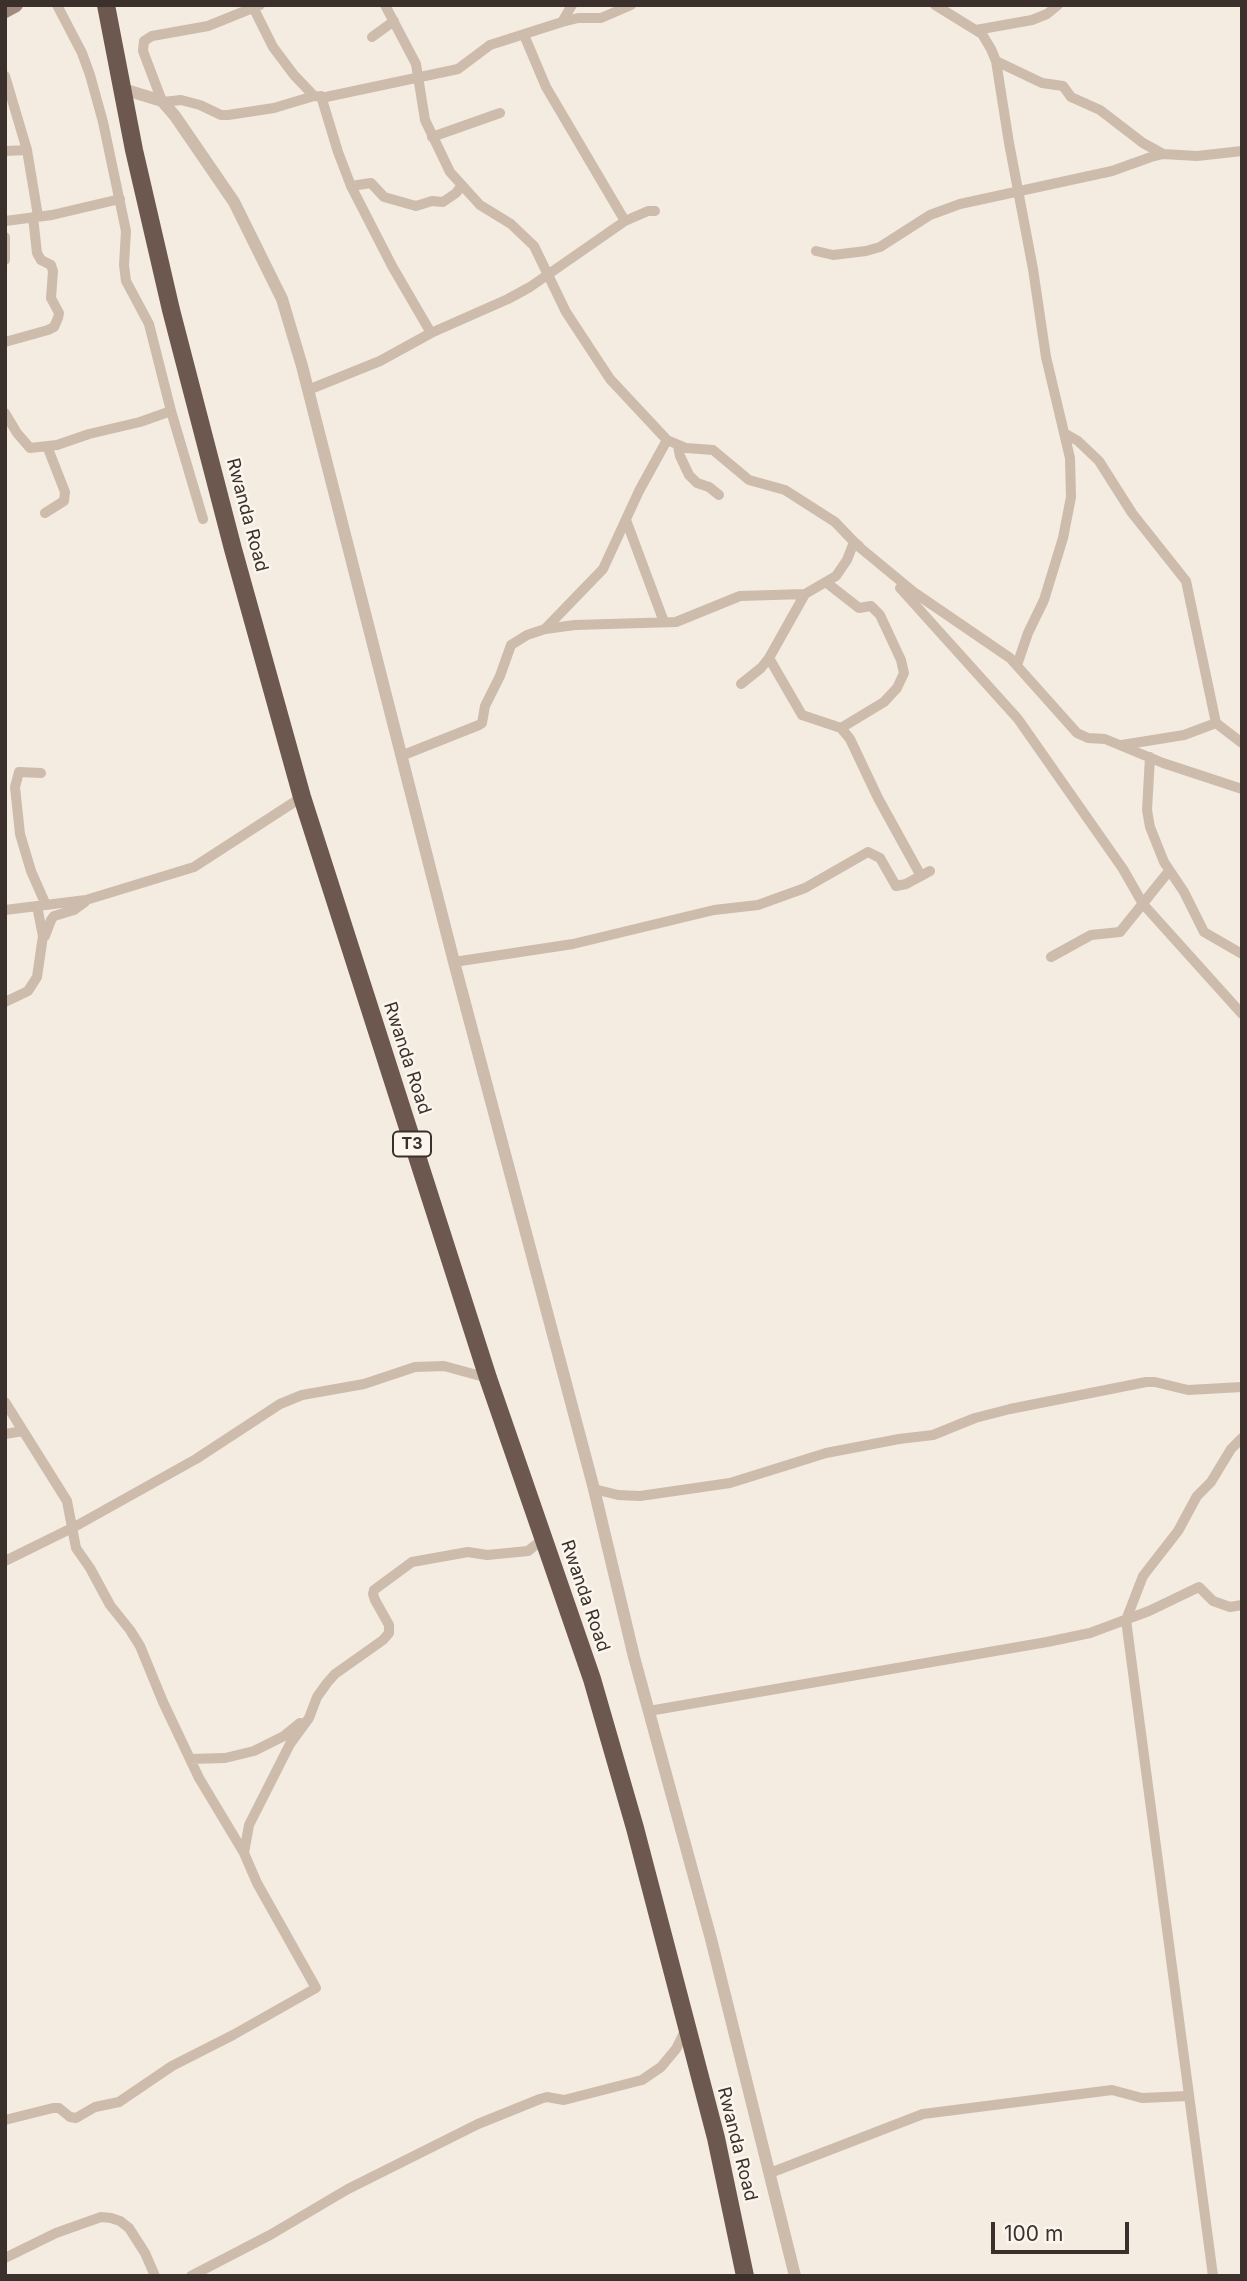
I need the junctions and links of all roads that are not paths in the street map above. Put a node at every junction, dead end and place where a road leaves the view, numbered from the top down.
1 (57, 5) edge
2 (106, 5) edge
3 (385, 5) edge
4 (572, 5) edge
5 (631, 5) edge
6 (935, 5) edge
7 (1058, 5) edge
8 (257, 7) edge
9 (394, 21) junction
10 (562, 22) junction
11 (976, 30) junction
12 (524, 36) junction
13 (372, 37) dead end
14 (996, 61) junction
15 (5, 76) edge
16 (417, 78) junction
17 (123, 89) junction
18 (317, 96) junction
19 (9, 99) edge
20 (162, 102) junction
21 (500, 113) dead end
22 (432, 137) junction
23 (27, 150) junction
24 (134, 150) junction
25 (1242, 151) edge
26 (5, 152) edge
27 (1163, 154) junction
28 (111, 162) junction
29 (462, 185) junction
30 (351, 186) junction
31 (1019, 190) junction
32 (384, 197) junction
33 (120, 200) junction
34 (363, 206) junction
35 (655, 211) dead end
36 (35, 216) junction
37 (625, 221) junction
38 (5, 222) edge
39 (5, 237) edge
40 (816, 251) dead end
41 (5, 260) edge
42 (548, 274) junction
43 (431, 333) junction
44 (5, 342) edge
45 (308, 390) junction
46 (171, 411) junction
47 (5, 412) edge
48 (1064, 433) junction
49 (667, 440) junction
50 (47, 446) junction
51 (678, 446) junction
52 (719, 495) dead end
53 (45, 513) dead end
54 (203, 519) dead end
55 (626, 520) junction
56 (857, 544) junction
57 (827, 583) junction
58 (805, 594) junction
59 (664, 622) junction
60 (545, 629) junction
61 (769, 658) junction
62 (1017, 665) junction
63 (741, 684) dead end
64 (1216, 723) junction
65 (841, 728) junction
66 (1242, 743) edge
67 (1120, 746) junction
68 (401, 756) junction
69 (1150, 757) junction
70 (41, 773) dead end
71 (1242, 789) edge
72 (302, 797) junction
73 (1169, 871) junction
74 (91, 898) junction
75 (1143, 904) junction
76 (41, 905) junction
77 (5, 909) edge
78 (42, 942) junction
79 (1242, 954) edge
80 (1051, 957) dead end
81 (454, 962) junction
82 (5, 1002) edge
83 (1242, 1014) edge
84 (488, 1378) junction
85 (1242, 1387) edge
86 (5, 1402) edge
87 (23, 1431) junction
88 (5, 1434) edge
89 (1242, 1438) edge
90 (594, 1489) junction
91 (71, 1529) junction
92 (543, 1539) junction
93 (5, 1561) edge
94 (1242, 1605) edge
95 (1126, 1620) junction
96 (649, 1711) junction
97 (310, 1714) junction
98 (190, 1759) junction
99 (244, 1853) junction
100 (686, 2029) junction
101 (1188, 2095) junction
102 (5, 2120) edge
103 (770, 2173) junction
104 (5, 2259) edge
105 (155, 2276) edge
106 (191, 2276) edge
107 (745, 2276) edge
108 (795, 2276) edge
109 (1213, 2276) edge

1 - 28 street
2 - 17 highway, Rwanda Road / T3
3 - 9 street
4 - 10 street
5 - 10 street
6 - 11 street
7 - 11 street
8 - 18 street
8 - 20 street
9 - 13 street
9 - 16 street
10 - 12 street
11 - 14 street
12 - 16 street
12 - 37 street
14 - 27 street
14 - 31 street
15 - 19 street
16 - 18 street
16 - 22 street
17 - 20 street
17 - 24 highway, Rwanda Road / T3
18 - 20 street
18 - 30 street
19 - 23 street
20 - 45 street
21 - 22 street
22 - 29 street
23 - 26 street
23 - 36 street
24 - 28 street
24 - 72 highway, Rwanda Road / T3
25 - 27 street
27 - 31 street
28 - 33 street
29 - 32 street
29 - 42 street
30 - 32 street
30 - 34 street
31 - 40 street
31 - 48 street
32 - 34 street
33 - 36 street
33 - 46 street
34 - 43 street
35 - 37 street
36 - 38 street
36 - 44 street
37 - 42 street
39 - 41 street
42 - 43 street
42 - 49 street
43 - 45 street
45 - 68 street
46 - 50 street
46 - 54 street
47 - 50 street
48 - 62 street
48 - 64 street
49 - 51 street
49 - 55 street
50 - 53 street
51 - 52 street
51 - 56 street
55 - 59 street
55 - 60 street
56 - 57 street
56 - 62 street
56 - 75 street
57 - 58 street
57 - 65 street
58 - 59 street
58 - 61 street
59 - 60 street
60 - 68 street
61 - 63 street
61 - 65 street
62 - 67 street
64 - 66 street
64 - 67 street
65 - 81 street
67 - 69 street
68 - 81 street
69 - 71 street
69 - 73 street
70 - 76 street
72 - 74 street
72 - 84 highway, Rwanda Road / T3
73 - 75 street
73 - 79 street
74 - 76 street
74 - 78 street
75 - 80 street
75 - 83 street
76 - 77 street
76 - 78 street
78 - 82 street
81 - 90 street
84 - 91 street
84 - 92 highway, Rwanda Road / T3
85 - 90 street
86 - 87 street
87 - 88 street
87 - 91 street
89 - 95 street
90 - 96 street
91 - 93 street
91 - 98 street
92 - 97 street
92 - 100 highway, Rwanda Road / T3
94 - 95 street
95 - 96 street
95 - 101 street
96 - 103 street
97 - 98 street
97 - 99 street
98 - 99 street
99 - 102 street
100 - 106 street
100 - 107 highway, Rwanda Road / T3
101 - 103 street
101 - 109 street
103 - 108 street
104 - 105 street

